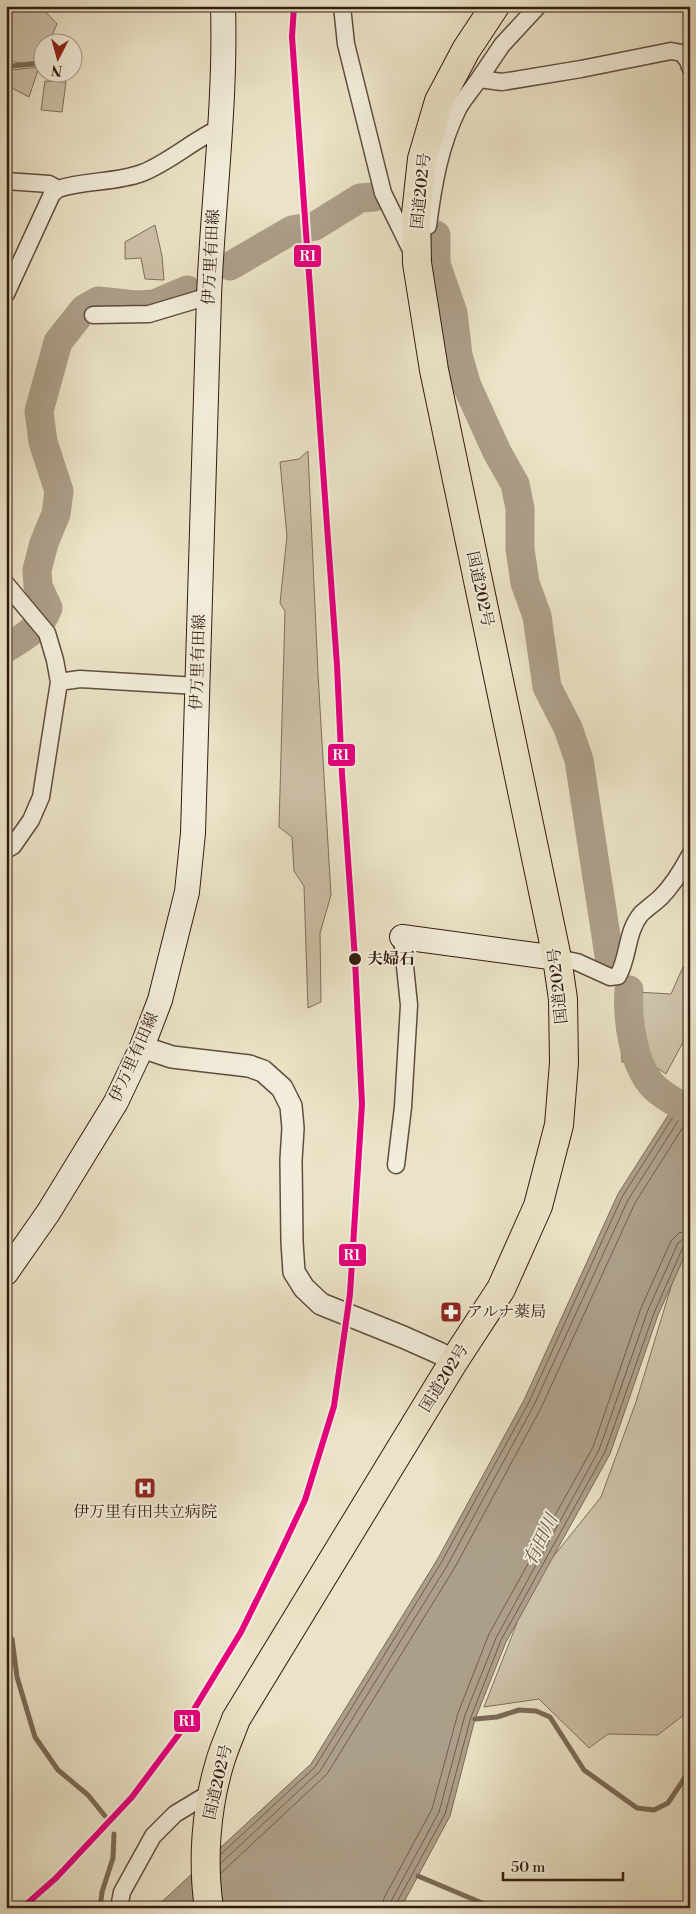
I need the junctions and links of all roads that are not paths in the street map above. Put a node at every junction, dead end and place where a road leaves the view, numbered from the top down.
1 (223, 6) edge
2 (342, 6) edge
3 (495, 6) edge
4 (538, 6) edge
5 (690, 66) edge
6 (480, 79) junction
7 (220, 128) junction
8 (6, 181) edge
9 (58, 189) junction
10 (417, 263) junction
11 (6, 294) edge
12 (209, 296) junction
13 (93, 315) dead end
14 (6, 584) edge
15 (59, 682) junction
16 (197, 686) junction
17 (6, 850) edge
18 (690, 855) edge
19 (402, 937) joint
20 (557, 958) junction
21 (142, 1046) junction
22 (396, 1165) dead end
23 (6, 1273) edge
24 (454, 1361) junction
25 (213, 1791) junction
26 (119, 1908) edge
27 (208, 1908) edge

1 - 7 main road, 伊万里有田線
2 - 10 street
3 - 10 highway, 国道202号
4 - 6 street
5 - 6 street
6 - 10 street
7 - 9 street
7 - 12 main road, 伊万里有田線
8 - 9 street
9 - 11 street
10 - 20 highway, 国道202号
12 - 13 street
12 - 16 main road, 伊万里有田線
14 - 15 street
15 - 16 street
15 - 17 street
16 - 21 main road, 伊万里有田線
18 - 20 street
19 - 20 main road
19 - 22 street
20 - 24 highway, 国道202号
21 - 23 main road, 伊万里有田線
21 - 24 street
24 - 25 highway, 国道202号
25 - 26 street
25 - 27 highway, 国道202号

